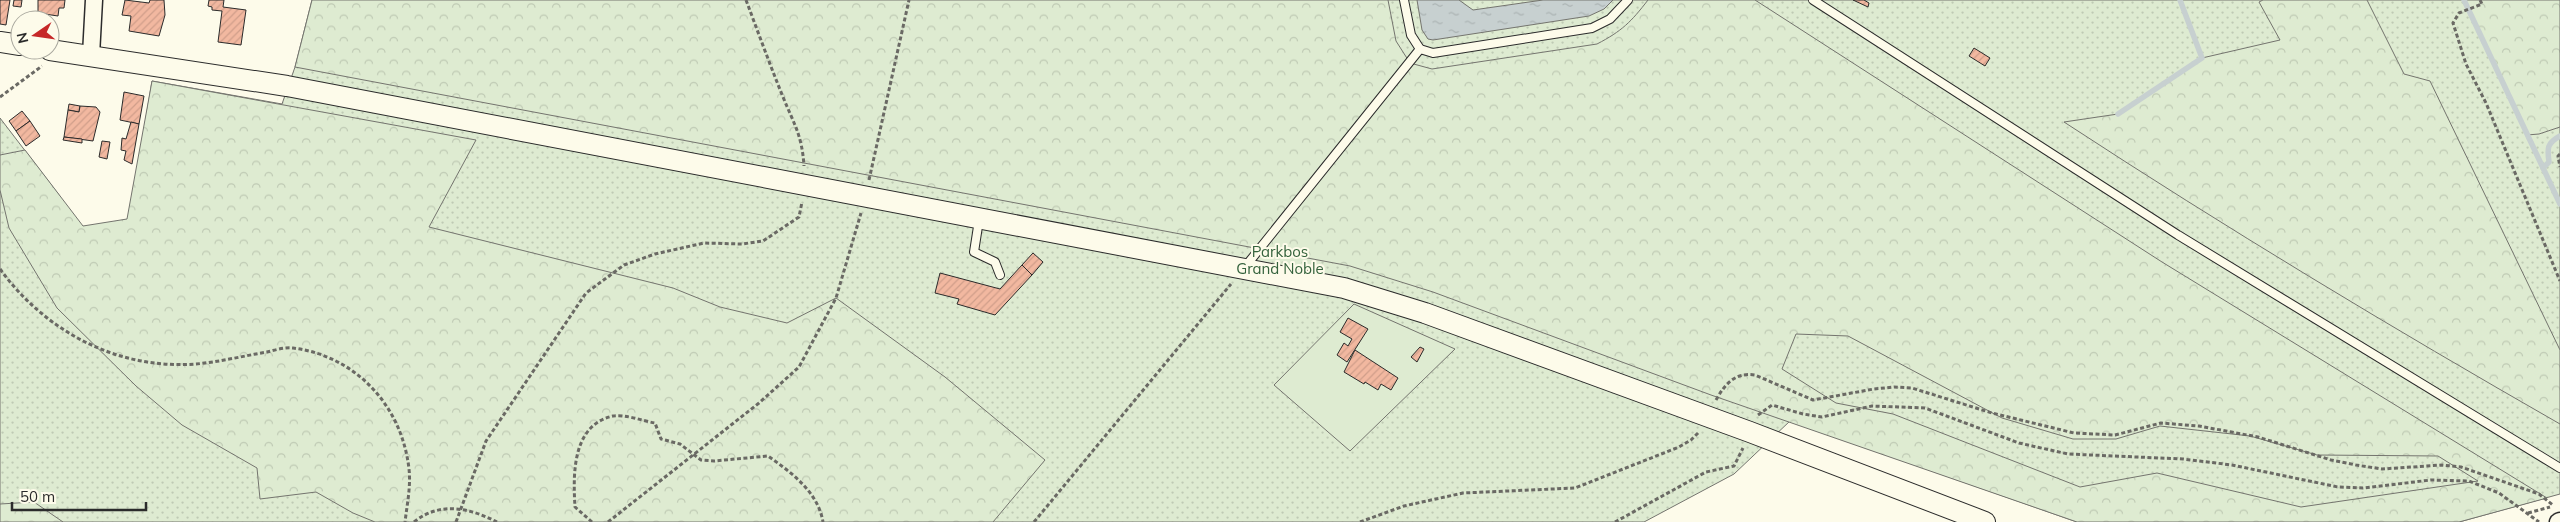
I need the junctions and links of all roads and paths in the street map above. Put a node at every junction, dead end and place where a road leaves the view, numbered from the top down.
1 (94, 0) edge
2 (746, 0) edge
3 (909, 0) edge
4 (1404, 0) edge
5 (1628, 0) edge
6 (1814, 0) edge
7 (2480, 0) edge
8 (1420, 49) junction
9 (60, 51) edge
10 (91, 55) junction
11 (45, 60) edge
12 (0, 97) edge
13 (2560, 154) edge
14 (2560, 167) edge
15 (805, 185) junction
16 (865, 196) junction
17 (980, 218) junction
18 (0, 269) edge
19 (1244, 269) junction
20 (1000, 275) dead end
21 (2560, 281) edge
22 (1706, 416) junction
23 (1750, 432) junction
24 (693, 456) junction
25 (2560, 468) edge
26 (2560, 504) edge
27 (2553, 506) junction
28 (461, 507) junction
29 (2560, 511) edge
30 (2528, 513) junction
31 (405, 522) edge
32 (414, 522) edge
33 (456, 522) edge
34 (497, 522) edge
35 (592, 522) edge
36 (608, 522) edge
37 (823, 522) edge
38 (1034, 522) edge
39 (1360, 522) edge
40 (1615, 522) edge
41 (1985, 522) edge
42 (2539, 522) edge

1 - 10 street
2 - 15 path
3 - 16 path
4 - 8 lane
5 - 8 lane
6 - 25 lane
7 - 21 path
8 - 19 lane
9 - 10 street
10 - 15 street
11 - 12 path
13 - 14 path
15 - 16 street
15 - 28 path
16 - 17 street
16 - 24 path
17 - 19 street
17 - 20 lane
18 - 31 path
19 - 22 street
19 - 38 path
22 - 23 street
22 - 27 path
22 - 39 path
23 - 30 path
23 - 40 path
23 - 41 street
24 - 35 path
24 - 36 path
24 - 37 path
26 - 27 path
27 - 29 path
27 - 30 path
28 - 32 path
28 - 33 path
28 - 34 path
30 - 42 path

